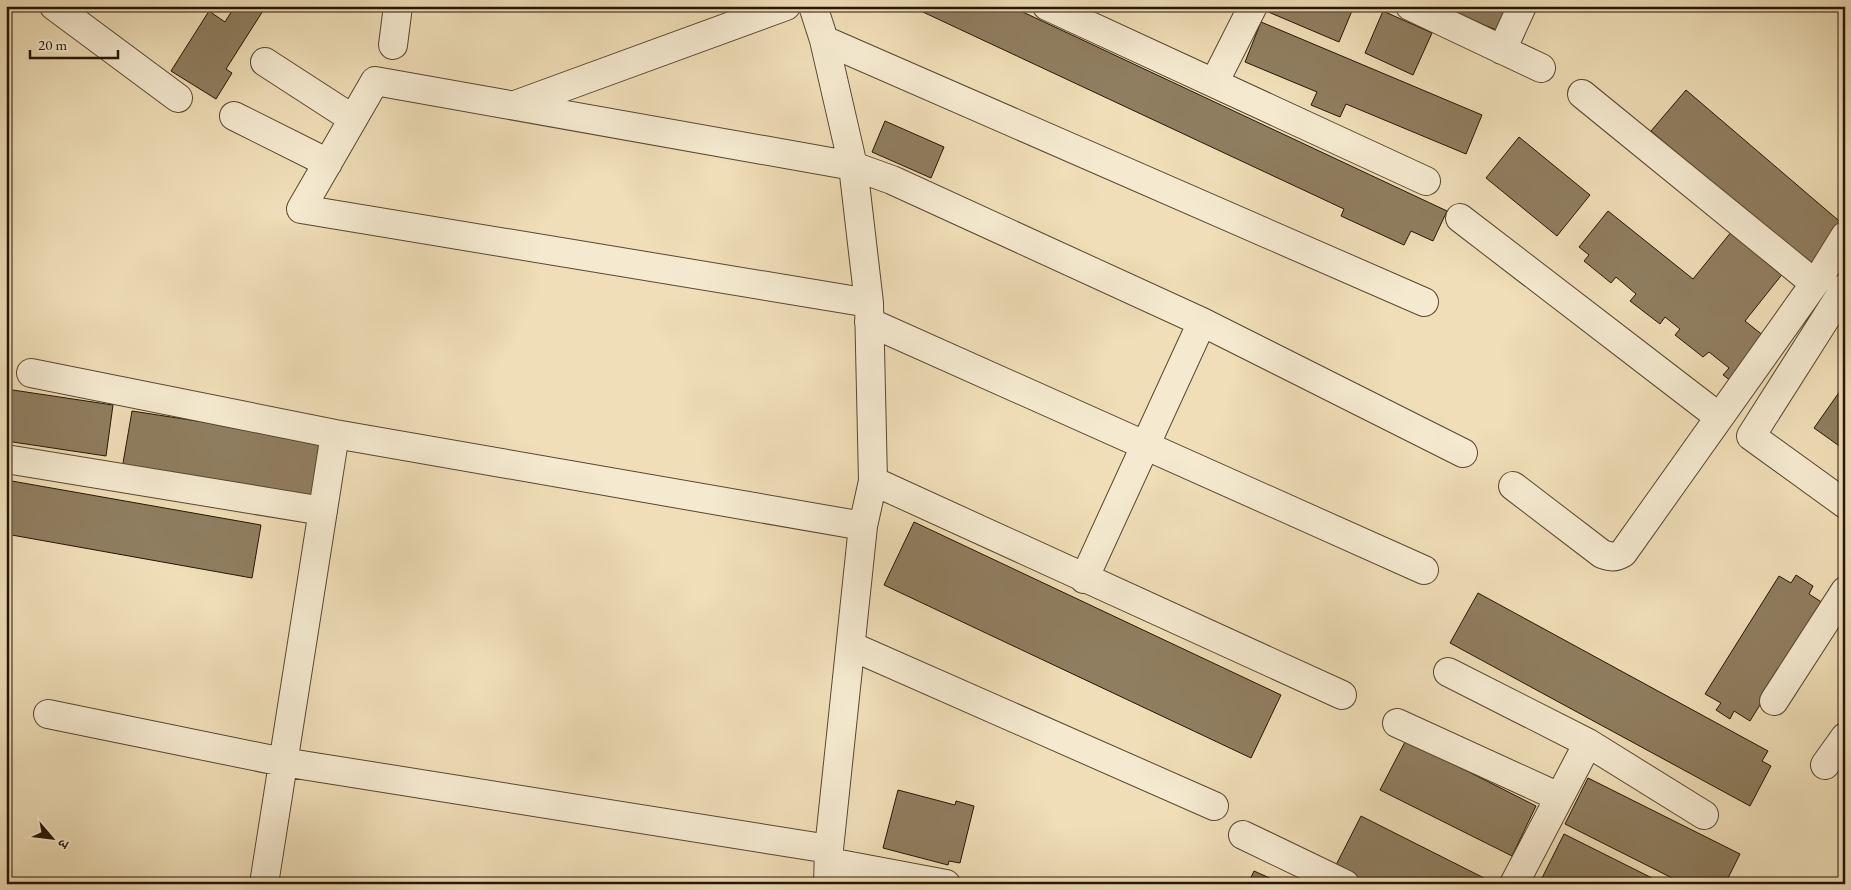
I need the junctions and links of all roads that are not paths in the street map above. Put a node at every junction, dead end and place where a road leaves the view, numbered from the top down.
1 (54, 6) edge
2 (398, 6) edge
3 (786, 6) edge
4 (813, 6) edge
5 (1047, 6) edge
6 (1253, 6) edge
7 (1410, 6) edge
8 (1522, 6) edge
9 (1092, 16) edge
10 (824, 40) junction
11 (393, 45) dead end
12 (1502, 50) junction
13 (266, 62) dead end
14 (1541, 68) dead end
15 (1214, 83) junction
16 (1582, 94) dead end
17 (178, 98) dead end
18 (514, 105) junction
19 (234, 116) dead end
20 (353, 119) junction
21 (328, 163) junction
22 (853, 166) junction
23 (1426, 182) dead end
24 (1460, 218) dead end
25 (1845, 236) edge
26 (1814, 283) junction
27 (1845, 288) edge
28 (1424, 302) dead end
29 (869, 312) junction
30 (1202, 322) junction
31 (31, 373) dead end
32 (1719, 417) junction
33 (335, 434) junction
34 (1145, 446) junction
35 (1463, 452) dead end
36 (6, 459) edge
37 (873, 482) junction
38 (1513, 486) dead end
39 (1845, 504) edge
40 (323, 511) junction
41 (864, 526) junction
42 (1424, 570) dead end
43 (1084, 579) junction
44 (1845, 591) edge
45 (850, 646) junction
46 (1448, 672) dead end
47 (1342, 694) dead end
48 (1774, 701) dead end
49 (48, 714) dead end
50 (1397, 723) dead end
51 (1845, 738) edge
52 (1588, 743) junction
53 (283, 762) junction
54 (1825, 765) dead end
55 (1560, 797) junction
56 (1214, 806) dead end
57 (1704, 815) dead end
58 (1243, 836) dead end
59 (829, 865) edge
60 (264, 884) edge
61 (946, 884) edge
62 (1346, 884) edge
63 (1514, 884) edge

1 - 17 street
2 - 11 street
3 - 18 street
4 - 10 street
5 - 9 street
6 - 15 street
7 - 12 street
8 - 12 street
9 - 15 street
10 - 22 street
10 - 28 street
12 - 14 street
13 - 20 street
15 - 23 street
16 - 26 street
18 - 20 street
18 - 22 street
19 - 21 street
20 - 21 street
21 - 29 street
22 - 29 street
22 - 30 street
24 - 32 street
25 - 26 street
26 - 32 street
27 - 39 street
29 - 34 street
29 - 37 street
30 - 34 street
30 - 35 street
31 - 33 street
32 - 38 street
33 - 40 street
33 - 41 street
34 - 42 street
34 - 43 street
36 - 40 street
37 - 41 street
37 - 43 street
40 - 53 street
41 - 45 street
43 - 47 street
44 - 48 street
45 - 56 street
45 - 59 street
46 - 52 street
49 - 53 street
50 - 55 street
51 - 54 street
52 - 55 street
52 - 57 street
53 - 59 street
53 - 60 street
55 - 63 street
58 - 62 street
59 - 61 street

